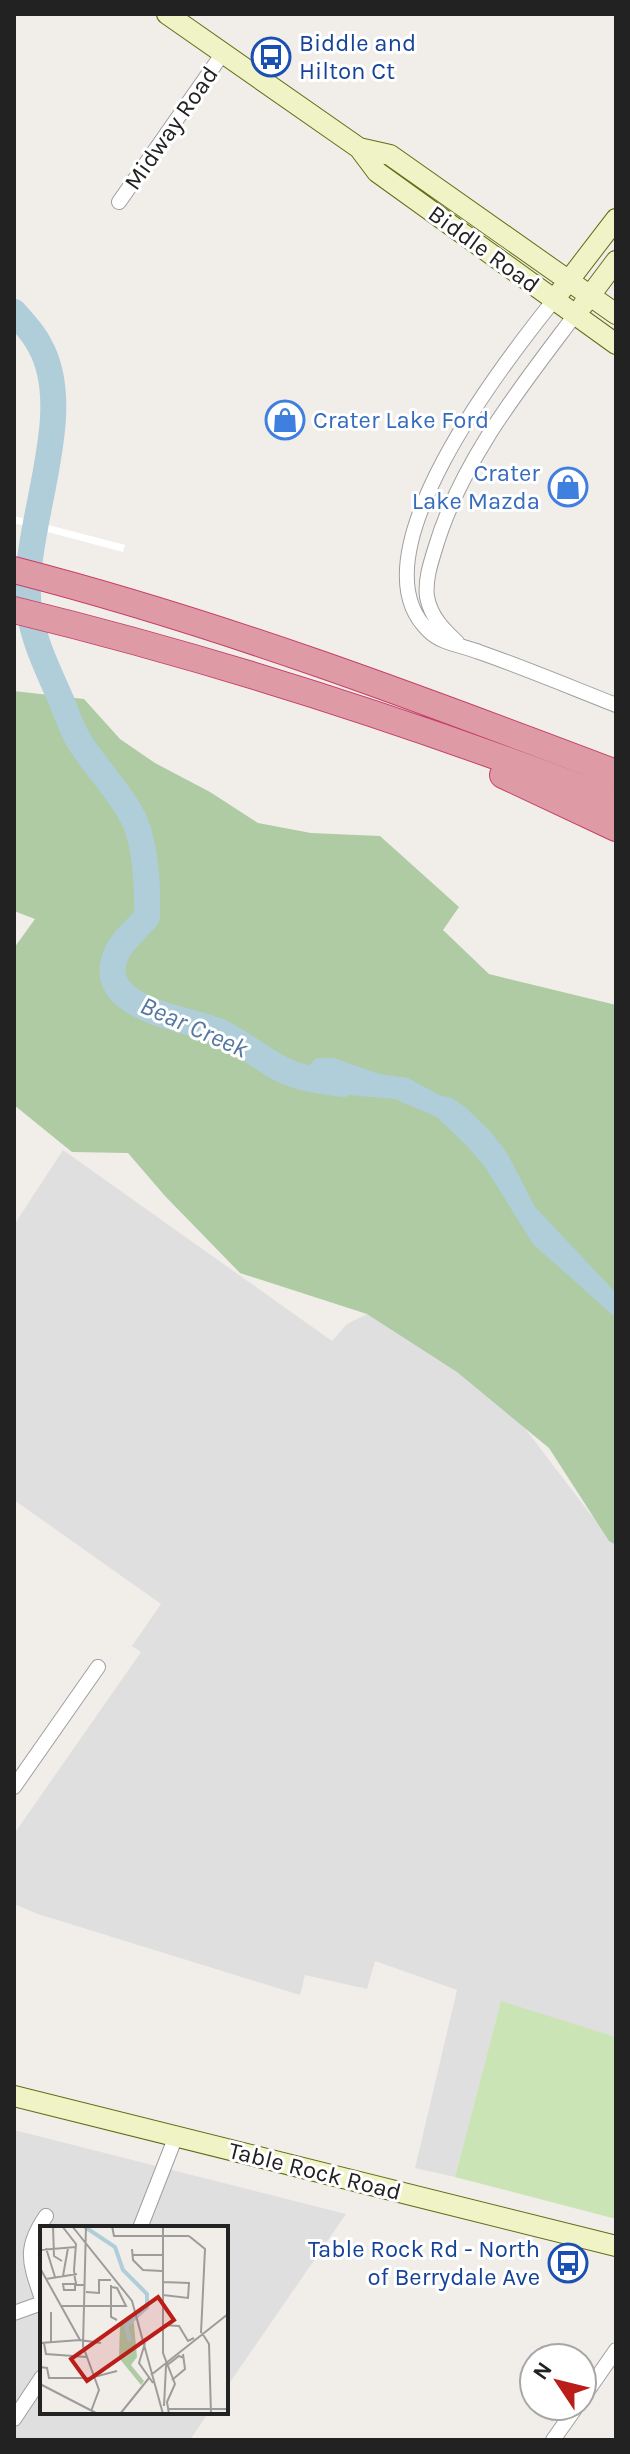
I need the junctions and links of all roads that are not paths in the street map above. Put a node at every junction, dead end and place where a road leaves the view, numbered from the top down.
1 (167, 14) edge
2 (223, 53) junction
3 (359, 148) junction
4 (119, 202) dead end
5 (616, 219) edge
6 (616, 261) edge
7 (569, 281) junction
8 (590, 296) junction
9 (554, 300) junction
10 (616, 314) edge
11 (575, 315) junction
12 (616, 344) edge
13 (14, 570) edge
14 (14, 610) edge
15 (460, 645) junction
16 (616, 705) edge
17 (451, 739) junction
18 (616, 773) edge
19 (616, 801) edge
20 (616, 828) edge
21 (98, 1667) dead end
22 (14, 1787) edge
23 (14, 2096) edge
24 (176, 2136) junction
25 (46, 2216) dead end
26 (141, 2226) edge
27 (616, 2246) edge
28 (40, 2295) edge
29 (40, 2302) edge
30 (14, 2313) edge
31 (616, 2350) edge
32 (598, 2376) edge
33 (40, 2380) edge
34 (14, 2419) edge
35 (566, 2422) edge
36 (553, 2440) edge

1 - 2 main road, Biddle Road
2 - 3 main road, Biddle Road
2 - 4 street, Midway Road
3 - 7 main road, Biddle Road
3 - 9 main road, Biddle Road
5 - 7 main road
6 - 8 main road
7 - 8 main road, Biddle Road
7 - 9 main road
8 - 10 main road, Biddle Road
8 - 11 main road
9 - 11 main road, Biddle Road
9 - 15 street
11 - 12 main road, Biddle Road
11 - 15 street
13 - 18 highway
14 - 17 highway
15 - 16 street
17 - 19 highway
17 - 20 highway
21 - 22 street
23 - 24 main road, Table Rock Road
24 - 26 street
24 - 27 main road, Table Rock Road
25 - 28 street
29 - 30 street
31 - 32 street
33 - 34 street
35 - 36 street

